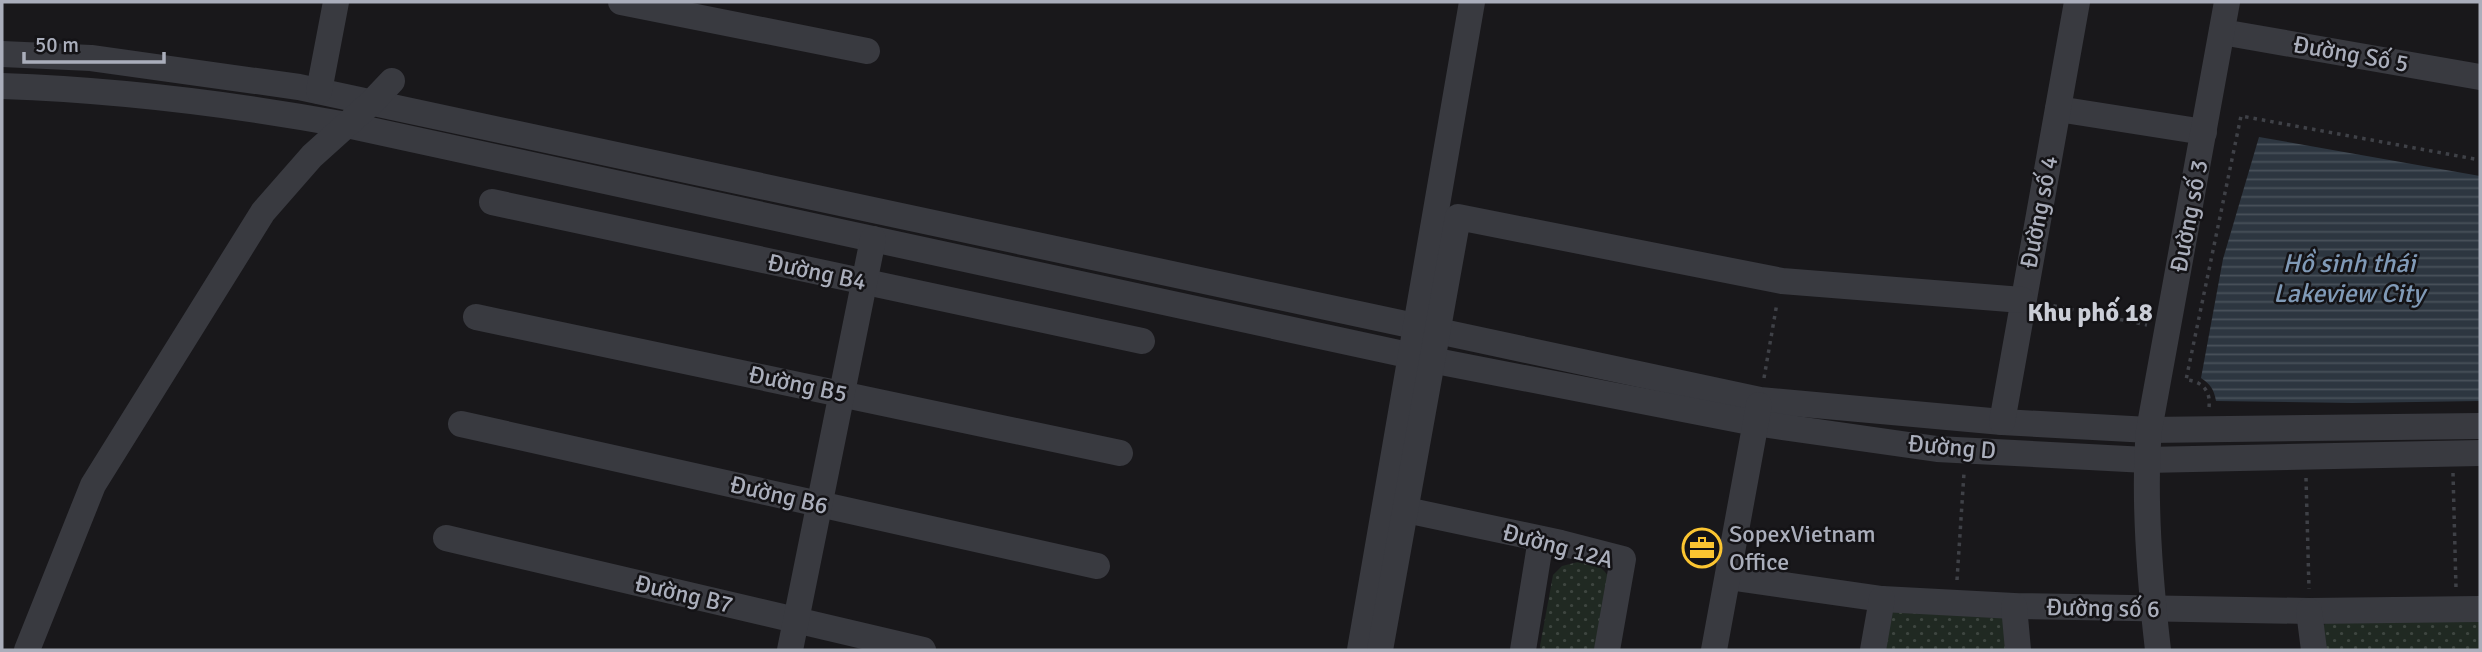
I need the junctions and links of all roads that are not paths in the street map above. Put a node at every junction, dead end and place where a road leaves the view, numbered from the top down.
1 (336, 2) edge
2 (621, 2) edge
3 (1472, 2) edge
4 (2077, 2) edge
5 (2227, 2) edge
6 (2222, 32) junction
7 (867, 51) dead end
8 (2, 54) edge
9 (2480, 77) edge
10 (392, 81) dead end
11 (2, 86) edge
12 (319, 91) junction
13 (372, 102) junction
14 (2058, 109) junction
15 (347, 125) junction
16 (2204, 132) junction
17 (492, 202) dead end
18 (873, 239) junction
19 (865, 282) junction
20 (2022, 300) junction
21 (476, 317) dead end
22 (1426, 329) junction
23 (1142, 341) dead end
24 (1421, 358) junction
25 (843, 394) junction
26 (1757, 411) junction
27 (2002, 422) junction
28 (461, 424) dead end
29 (2480, 426) edge
30 (2148, 430) junction
31 (1120, 453) dead end
32 (2480, 453) edge
33 (2146, 460) junction
34 (820, 504) junction
35 (1406, 510) junction
36 (446, 538) dead end
37 (1542, 539) junction
38 (1097, 566) dead end
39 (1728, 577) junction
40 (1882, 599) junction
41 (2014, 606) junction
42 (2154, 609) junction
43 (2468, 609) edge
44 (2309, 611) junction
45 (796, 621) junction
46 (27, 650) edge
47 (790, 650) edge
48 (923, 650) edge
49 (1360, 650) edge
50 (1380, 650) edge
51 (1523, 650) edge
52 (1607, 650) edge
53 (1714, 650) edge
54 (1873, 650) edge
55 (2018, 650) edge
56 (2158, 650) edge
57 (2314, 650) edge

1 - 12 street
2 - 7 street
3 - 22 street
4 - 14 street, Đường số 4
5 - 6 street, Đường số 3
6 - 9 street, Đường Số 5
6 - 16 street, Đường số 3
8 - 12 street, Đường D
10 - 13 street
11 - 15 street, Đường D
12 - 13 street, Đường D
13 - 15 street
13 - 22 street, Đường D
14 - 16 street
14 - 20 street, Đường số 4
15 - 18 street, Đường D
15 - 46 street
16 - 30 street, Đường số 3
17 - 19 street, Đường B4
18 - 19 street
18 - 24 street, Đường D
19 - 23 street, Đường B4
19 - 25 street
20 - 22 street
20 - 27 street, Đường số 4
21 - 25 street, Đường B5
22 - 24 street
22 - 26 street, Đường D
24 - 26 street, Đường D
24 - 35 street
24 - 49 street
25 - 31 street, Đường B5
25 - 34 street
26 - 27 street, Đường D
26 - 33 street, Đường D
26 - 39 street
27 - 30 street, Đường D
28 - 34 street, Đường B6
29 - 30 street, Đường D
30 - 33 street, Đường số 3
32 - 33 street, Đường D
33 - 42 street, Đường số 3
34 - 38 street, Đường B6
34 - 45 street
35 - 37 street, Đường 12A
35 - 50 street
36 - 45 street, Đường B7
37 - 51 street
37 - 52 street, Đường 12A
39 - 40 street, Đường số 6
39 - 53 street
40 - 41 street, Đường số 6
40 - 54 street
41 - 42 street, Đường số 6
41 - 55 street
42 - 44 street, Đường số 6
42 - 56 street, Đường số 3
43 - 44 street, Đường số 6
44 - 57 street
45 - 47 street
45 - 48 street, Đường B7

